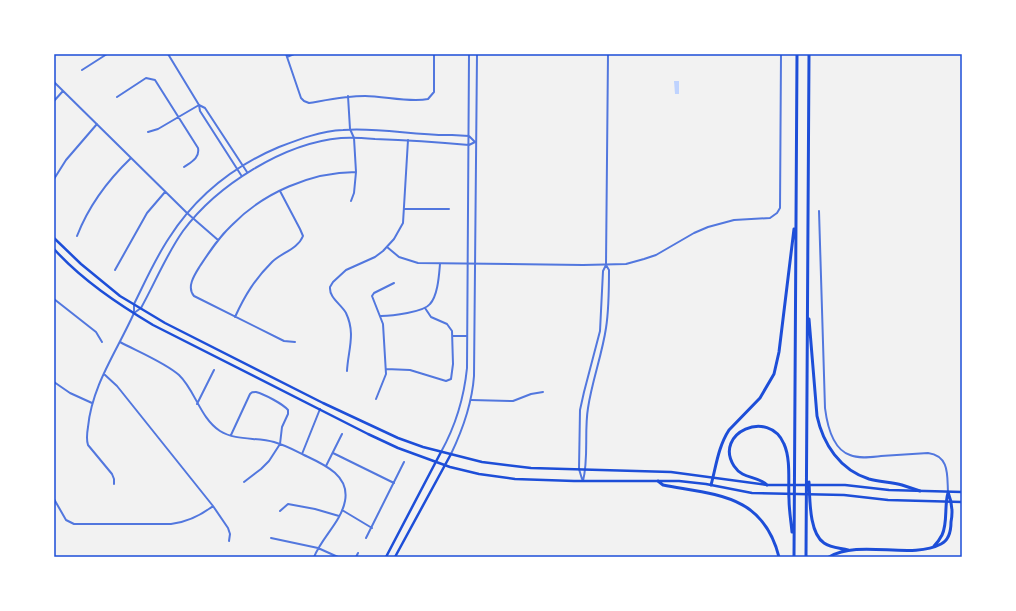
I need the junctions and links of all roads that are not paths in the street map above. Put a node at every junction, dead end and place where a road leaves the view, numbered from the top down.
1 (107, 54) edge
2 (168, 54) edge
3 (294, 54) edge
4 (434, 54) edge
5 (469, 54) edge
6 (477, 54) edge
7 (608, 54) edge
8 (781, 54) edge
9 (797, 54) edge
10 (809, 54) edge
11 (287, 55) edge
12 (82, 70) dead end
13 (54, 82) edge
14 (63, 91) junction
15 (348, 96) junction
16 (117, 97) dead end
17 (54, 101) edge
18 (199, 105) junction
19 (179, 118) junction
20 (97, 124) junction
21 (350, 129) junction
22 (148, 132) dead end
23 (469, 136) junction
24 (354, 138) junction
25 (408, 140) junction
26 (475, 142) junction
27 (230, 145) junction
28 (469, 145) junction
29 (224, 148) junction
30 (131, 158) junction
31 (242, 165) junction
32 (184, 167) dead end
33 (237, 169) junction
34 (247, 172) junction
35 (356, 172) junction
36 (241, 175) junction
37 (54, 179) edge
38 (280, 191) junction
39 (165, 192) junction
40 (351, 201) dead end
41 (405, 209) junction
42 (449, 209) dead end
43 (819, 211) dead end
44 (187, 213) junction
45 (796, 215) junction
46 (193, 219) junction
47 (77, 236) dead end
48 (54, 238) edge
49 (218, 240) junction
50 (387, 248) junction
51 (54, 249) edge
52 (440, 264) junction
53 (468, 264) junction
54 (475, 264) junction
55 (606, 265) junction
56 (115, 270) dead end
57 (394, 283) dead end
58 (54, 299) edge
59 (808, 301) junction
60 (57, 302) junction
61 (134, 304) junction
62 (54, 306) edge
63 (141, 308) junction
64 (425, 308) junction
65 (134, 313) junction
66 (381, 316) junction
67 (235, 317) junction
68 (453, 336) junction
69 (467, 336) junction
70 (102, 342) dead end
71 (120, 342) junction
72 (295, 342) dead end
73 (386, 369) junction
74 (214, 370) dead end
75 (347, 371) dead end
76 (104, 374) junction
77 (54, 382) edge
78 (544, 392) dead end
79 (376, 398) dead end
80 (471, 400) junction
81 (92, 403) junction
82 (197, 404) junction
83 (320, 409) junction
84 (342, 434) dead end
85 (231, 435) junction
86 (280, 444) junction
87 (441, 452) junction
88 (333, 453) junction
89 (302, 454) junction
90 (451, 454) junction
91 (404, 462) dead end
92 (436, 462) junction
93 (445, 465) junction
94 (326, 466) junction
95 (807, 466) junction
96 (579, 469) junction
97 (586, 469) junction
98 (714, 477) junction
99 (583, 481) junction
100 (658, 481) junction
101 (244, 482) dead end
102 (394, 483) junction
103 (114, 484) dead end
104 (767, 485) junction
105 (711, 486) junction
106 (920, 491) junction
107 (948, 492) junction
108 (962, 492) edge
109 (54, 499) edge
110 (945, 502) junction
111 (952, 502) junction
112 (962, 502) edge
113 (213, 506) junction
114 (342, 510) junction
115 (280, 511) dead end
116 (339, 516) junction
117 (372, 528) junction
118 (271, 538) dead end
119 (366, 538) dead end
120 (229, 541) dead end
121 (934, 546) junction
122 (318, 548) junction
123 (794, 548) junction
124 (852, 550) junction
125 (358, 553) dead end
126 (314, 557) edge
127 (338, 557) edge
128 (356, 557) edge
129 (386, 557) edge
130 (395, 557) edge
131 (779, 557) edge
132 (794, 557) edge
133 (806, 557) edge
134 (830, 557) edge

1 - 12 street
2 - 18 street
3 - 11 street
4 - 15 street
5 - 23 street
6 - 26 street
7 - 55 street
8 - 55 street
9 - 45 highway
10 - 59 highway
11 - 15 street
13 - 14 street
14 - 17 street
14 - 20 street
15 - 21 street
16 - 19 street
18 - 19 street
18 - 27 street
18 - 29 street
19 - 22 street
19 - 32 street
20 - 30 street
20 - 37 street
21 - 23 street
21 - 24 street
21 - 31 street
23 - 26 street
23 - 28 street
24 - 25 street
24 - 34 street
24 - 35 street
25 - 28 street
25 - 41 street
26 - 28 street
26 - 54 street
27 - 29 street
27 - 31 street
28 - 53 street
29 - 33 street
30 - 39 street
30 - 47 street
31 - 33 street
31 - 34 street
33 - 36 street
33 - 44 street
34 - 36 street
35 - 38 street
35 - 40 street
36 - 46 street
38 - 49 street
38 - 67 street
39 - 44 street
39 - 56 street
41 - 42 street
41 - 50 street
43 - 107 street
44 - 46 street
44 - 61 street
45 - 98 highway
45 - 123 highway
46 - 49 street
46 - 63 street
48 - 61 main road
49 - 67 street
50 - 52 street
50 - 75 street
51 - 65 main road
52 - 53 street
52 - 64 street
53 - 54 street
53 - 69 street
54 - 55 street
54 - 80 street
55 - 96 street
55 - 97 street
57 - 66 street
58 - 60 street
59 - 95 highway
59 - 106 highway
60 - 62 street
60 - 70 street
61 - 63 main road
61 - 65 street
63 - 65 street
63 - 87 main road
64 - 66 street
64 - 68 street
65 - 71 street
65 - 83 main road
66 - 73 street
67 - 72 street
68 - 69 street
68 - 73 street
69 - 87 street
71 - 76 street
71 - 82 street
73 - 79 street
74 - 82 street
76 - 81 street
76 - 113 street
77 - 81 street
78 - 80 street
80 - 90 street
81 - 103 street
82 - 85 street
83 - 89 street
83 - 92 main road
84 - 88 street
85 - 86 street
85 - 86 street
86 - 89 street
86 - 101 street
87 - 90 main road
87 - 92 main road
88 - 94 street
88 - 102 street
89 - 94 street
90 - 93 main road
90 - 96 main road
91 - 102 street
92 - 93 main road
92 - 129 main road
93 - 99 main road
93 - 130 main road
94 - 114 street
95 - 124 highway
95 - 133 highway
96 - 97 main road
96 - 99 street
97 - 98 main road
97 - 99 street
98 - 104 main road
98 - 105 highway
99 - 100 main road
100 - 105 main road
100 - 131 highway
102 - 117 street
104 - 106 main road
104 - 123 highway
105 - 110 main road
106 - 107 main road
107 - 108 main road
107 - 110 highway
107 - 111 highway
109 - 113 street
110 - 111 main road
110 - 121 highway
111 - 112 main road
111 - 121 highway
113 - 120 street
114 - 116 street
114 - 117 street
115 - 116 street
116 - 122 street
117 - 119 street
118 - 122 street
121 - 124 highway
122 - 126 street
122 - 127 street
123 - 132 highway
124 - 134 highway
125 - 128 street

